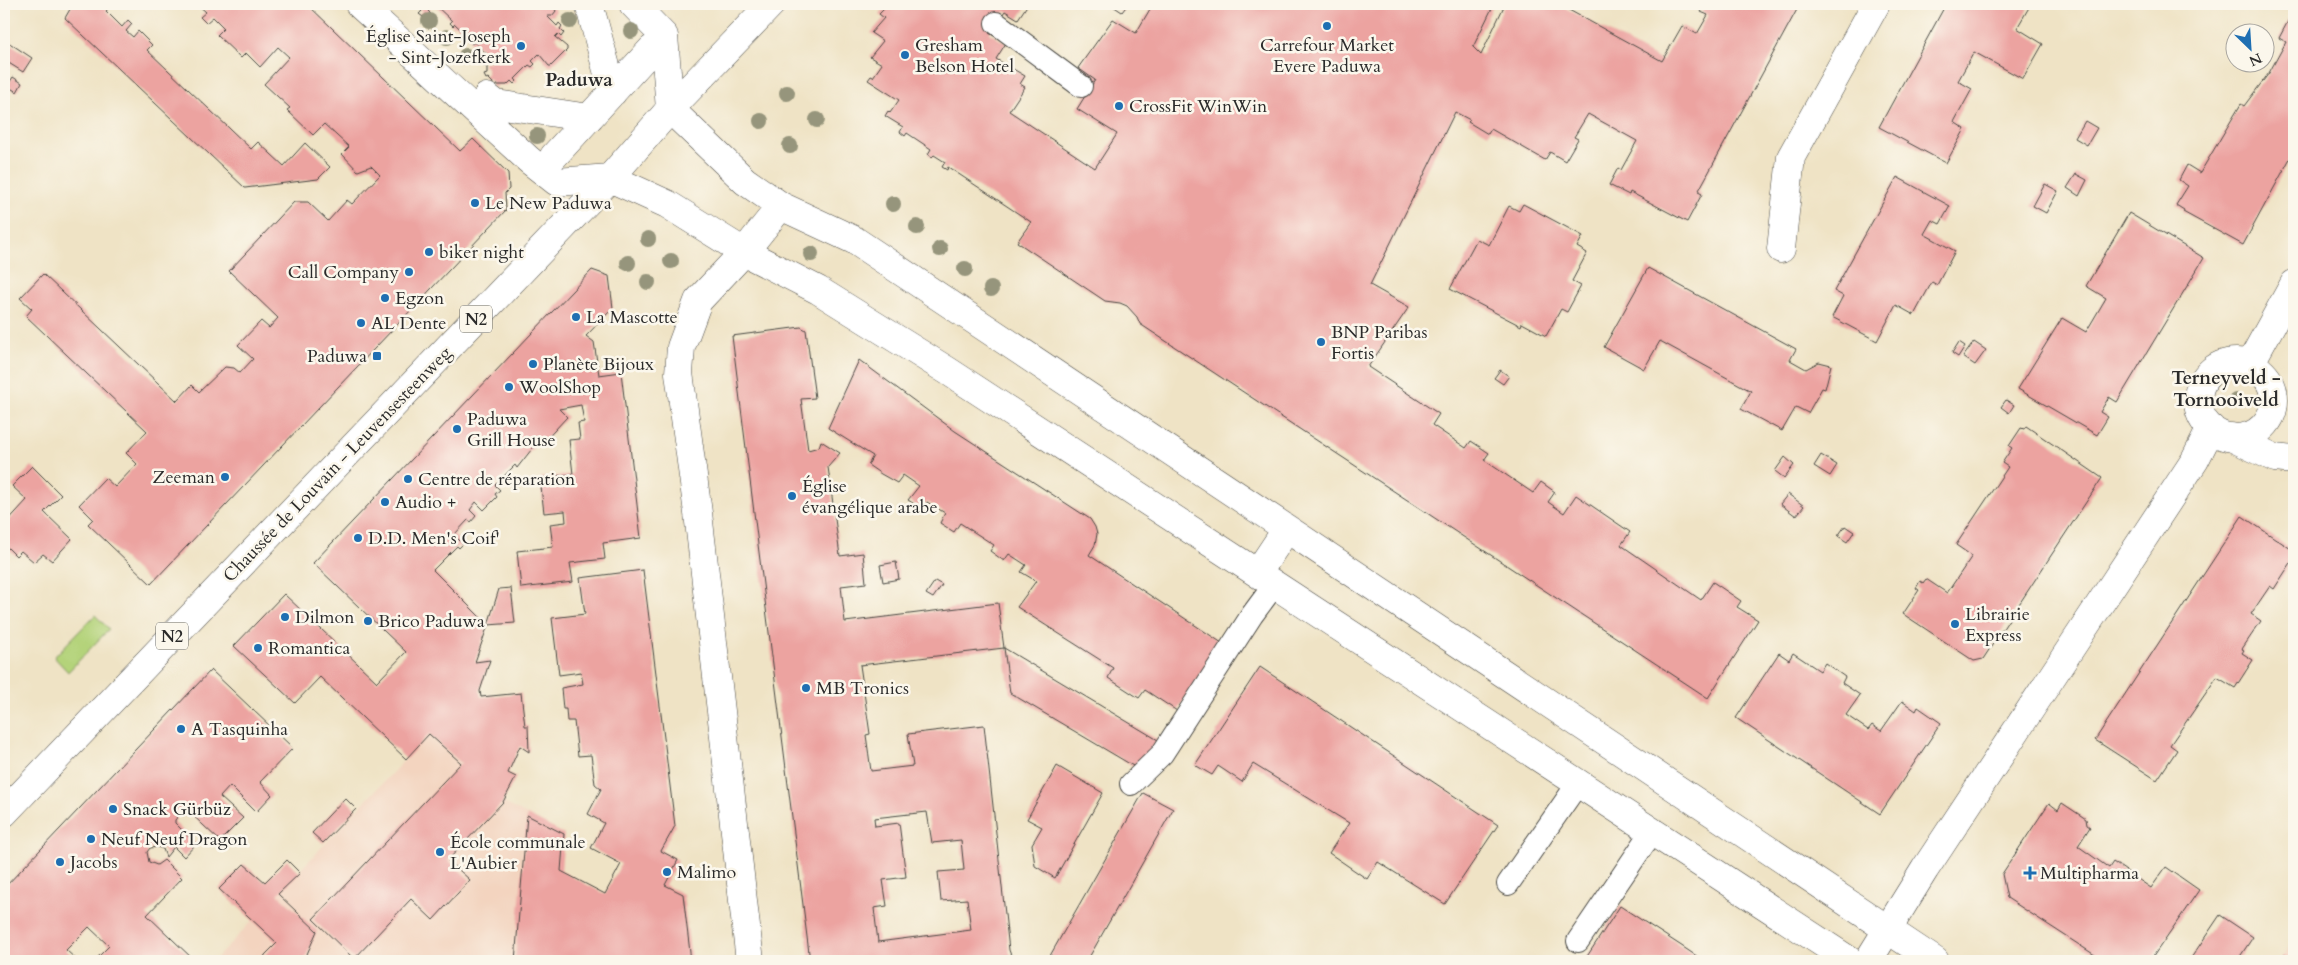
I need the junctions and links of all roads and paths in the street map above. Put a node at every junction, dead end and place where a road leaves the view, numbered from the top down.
1 (359, 4) edge
2 (589, 4) edge
3 (632, 4) edge
4 (771, 4) edge
5 (1876, 4) edge
6 (996, 23) dead end
7 (652, 48) dead end
8 (1081, 86) dead end
9 (613, 92) junction
10 (487, 97) dead end
11 (670, 109) junction
12 (589, 118) junction
13 (554, 156) dead end
14 (610, 178) junction
15 (781, 206) junction
16 (1781, 249) dead end
17 (744, 252) junction
18 (2294, 284) edge
19 (2250, 364) junction
20 (2270, 382) junction
21 (2294, 404) edge
22 (2221, 433) junction
23 (2294, 460) edge
24 (1286, 530) junction
25 (1266, 578) junction
26 (1579, 782) junction
27 (1131, 784) dead end
28 (4, 813) edge
29 (1652, 832) junction
30 (1508, 884) dead end
31 (1889, 930) junction
32 (1578, 941) dead end
33 (750, 961) edge
34 (1850, 961) edge
35 (1868, 961) edge
36 (1936, 961) edge

1 - 14 street
2 - 9 street
3 - 11 street
4 - 11 street, Chaussée de Louvain - Leuvensesteenweg / N2
5 - 16 street
6 - 8 lane
7 - 9 street
9 - 12 street
10 - 12 street
11 - 14 street, Chaussée de Louvain - Leuvensesteenweg / N2
11 - 15 street
12 - 13 street
14 - 17 street
14 - 28 street, Chaussée de Louvain - Leuvensesteenweg / N2
15 - 17 street
15 - 24 street
17 - 25 street
17 - 33 street
18 - 19 street
19 - 20 street
19 - 22 street
20 - 21 street
20 - 22 street
22 - 23 street
22 - 31 street
24 - 25 street
24 - 31 street
25 - 26 street
25 - 27 lane
26 - 29 street
26 - 30 lane
29 - 32 lane
29 - 34 street
31 - 35 street
31 - 36 street

